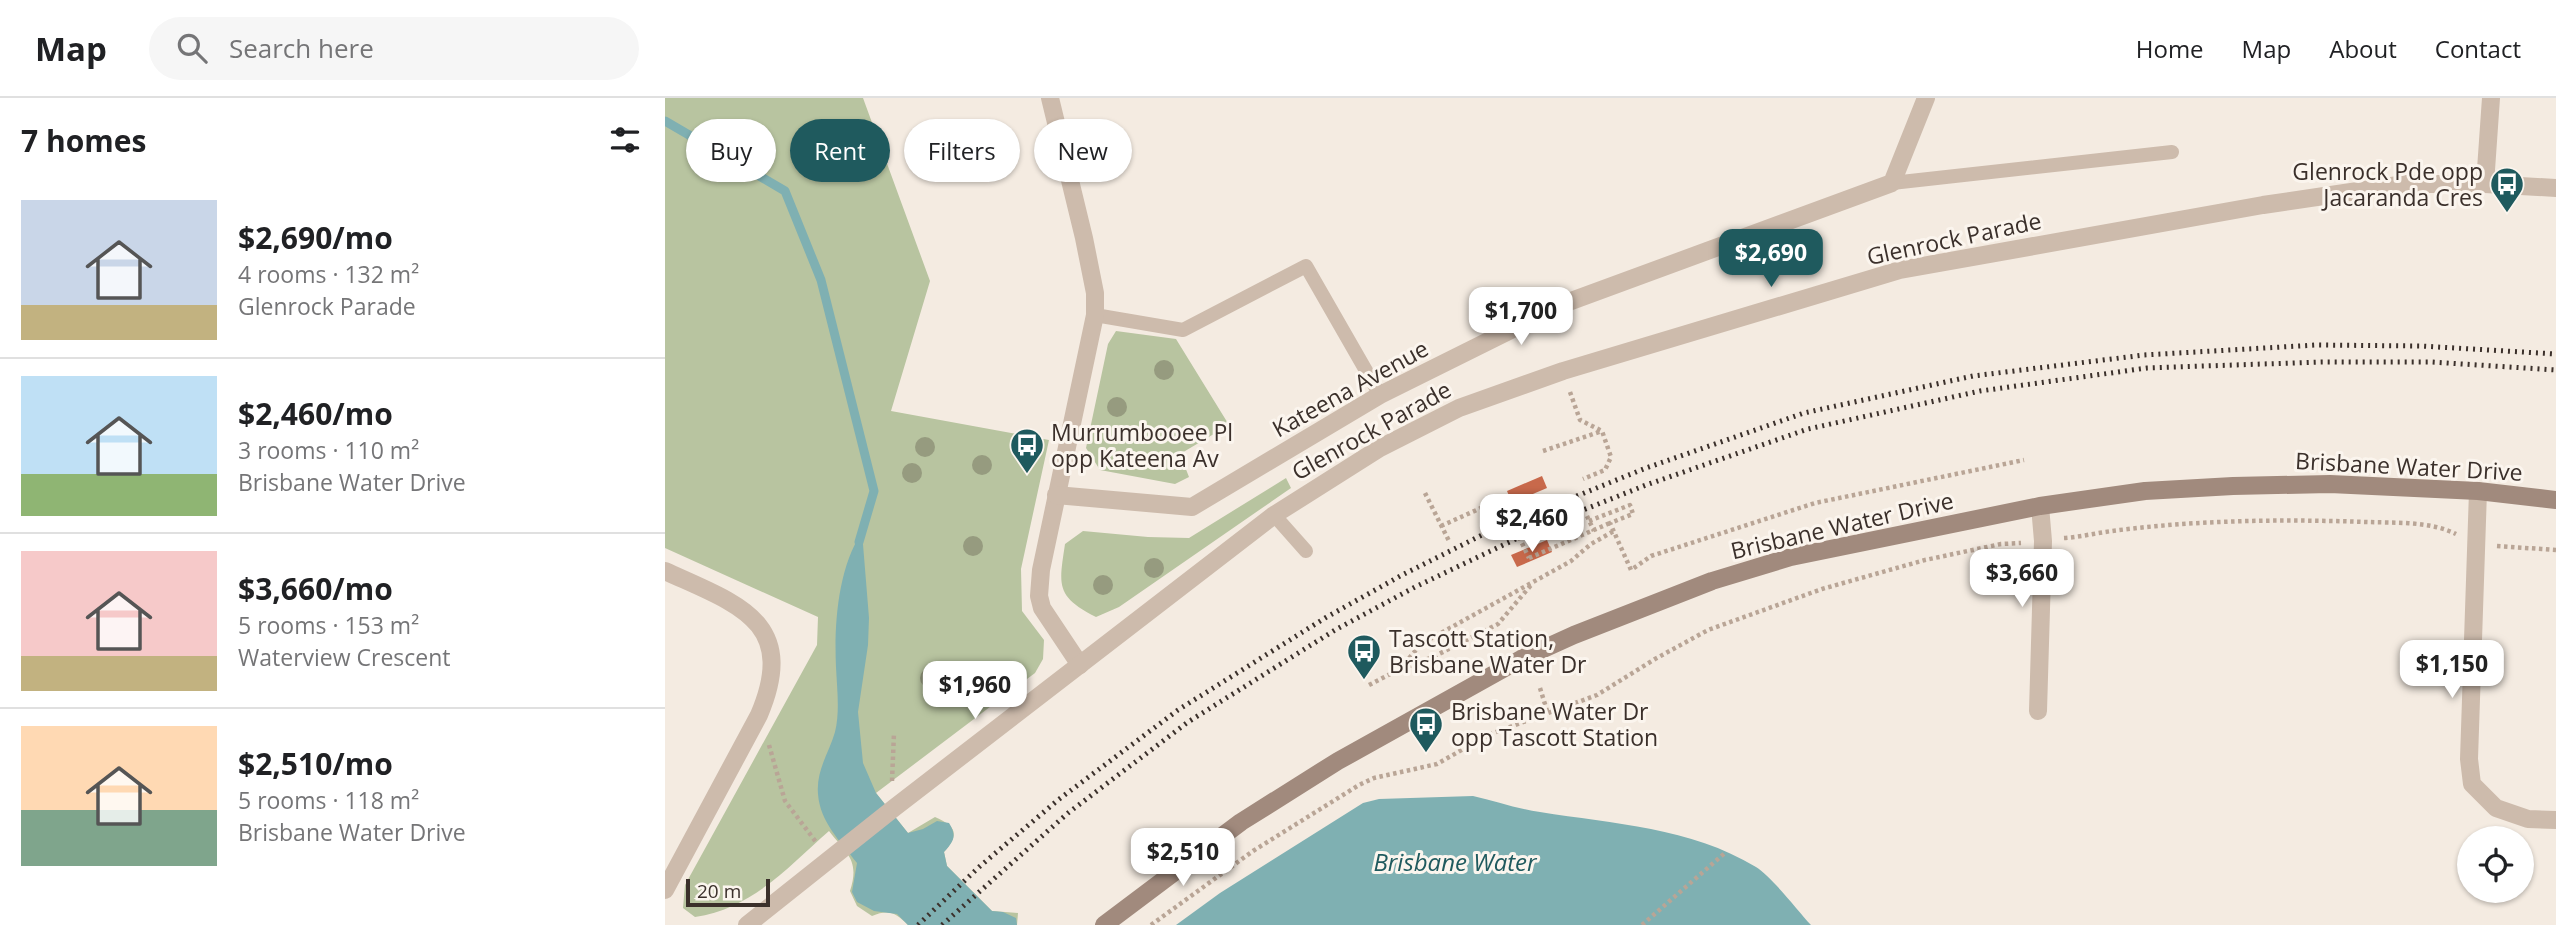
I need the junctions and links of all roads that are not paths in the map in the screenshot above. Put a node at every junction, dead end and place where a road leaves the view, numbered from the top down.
1 (1050, 98) edge
2 (1926, 98) edge
3 (2491, 98) edge
4 (2172, 152) dead end
5 (1892, 183) junction
6 (2485, 184) junction
7 (2556, 188) edge
8 (1095, 315) junction
9 (1380, 396) junction
10 (2477, 491) junction
11 (1056, 495) junction
12 (2556, 500) edge
13 (2040, 506) junction
14 (1274, 514) junction
15 (1306, 551) dead end
16 (665, 571) edge
17 (1080, 665) junction
18 (2038, 711) dead end
19 (2556, 820) edge
20 (665, 890) edge
21 (747, 925) edge
22 (1104, 925) edge

1 - 8 street
2 - 5 street
3 - 6 street
4 - 5 lane
5 - 9 street, Kateena Avenue
6 - 7 street, Glenrock Parade
6 - 14 street, Glenrock Parade
8 - 9 lane
8 - 11 street
9 - 11 street, Kateena Avenue
10 - 12 main road, Brisbane Water Drive
10 - 13 main road, Brisbane Water Drive
10 - 19 street
11 - 17 street
13 - 18 street
13 - 22 main road, Brisbane Water Drive
14 - 15 lane
14 - 17 street, Glenrock Parade
16 - 20 street
17 - 21 street, Glenrock Parade

